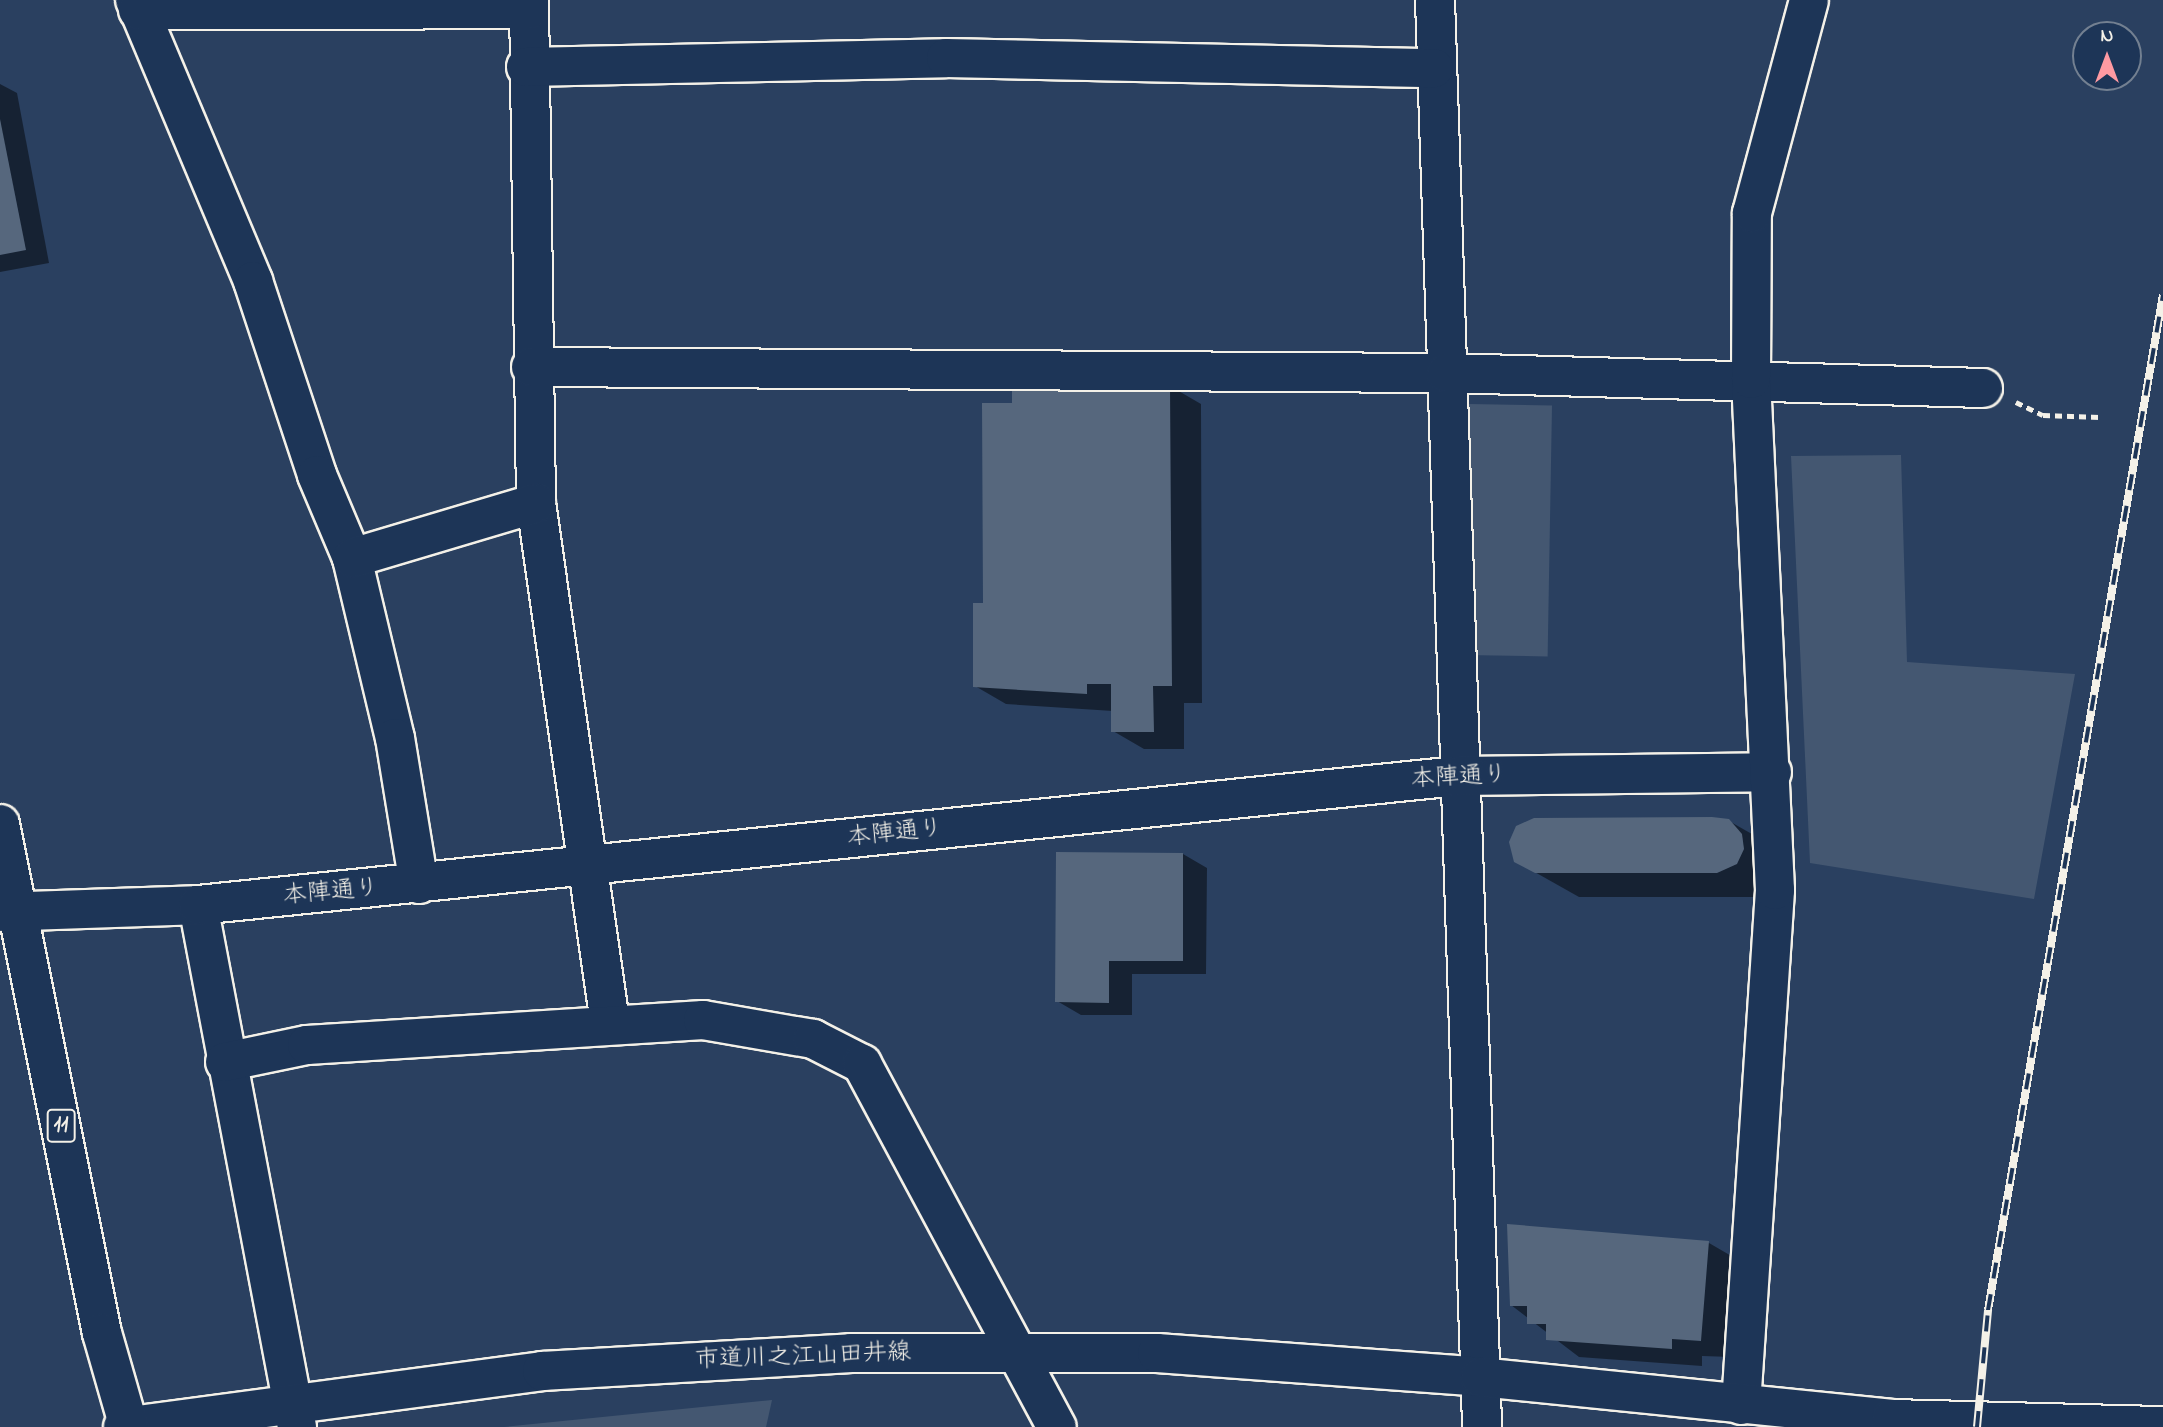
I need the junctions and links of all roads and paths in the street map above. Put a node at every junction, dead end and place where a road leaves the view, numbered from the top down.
1 (1435, 0) edge
2 (1809, 0) edge
3 (529, 4) edge
4 (137, 5) edge
5 (526, 67) junction
6 (1434, 68) junction
7 (531, 367) junction
8 (1446, 373) junction
9 (1751, 379) junction
10 (1983, 388) joint
11 (2101, 417) dead end
12 (536, 503) junction
13 (352, 558) junction
14 (1772, 772) junction
15 (1457, 776) junction
16 (0, 824) edge
17 (584, 867) junction
18 (419, 884) junction
19 (198, 905) junction
20 (9, 912) edge
21 (610, 1023) junction
22 (225, 1062) junction
23 (1017, 1355) junction
24 (1480, 1377) junction
25 (1741, 1405) junction
26 (295, 1416) edge
27 (2163, 1426) edge
28 (127, 1427) edge
29 (1057, 1427) edge
30 (1482, 1427) edge

1 - 6 main road
2 - 9 main road
3 - 4 main road
3 - 5 main road
4 - 13 main road
5 - 6 main road
5 - 7 main road
6 - 8 main road
7 - 8 main road
7 - 12 main road
8 - 9 main road
8 - 15 main road
9 - 10 main road
9 - 14 main road
10 - 11 path
12 - 13 main road
12 - 17 main road
13 - 18 main road
14 - 15 main road, 本陣通り
14 - 25 main road
15 - 17 main road, 本陣通り
15 - 24 main road
16 - 20 main road, 11
17 - 18 main road, 本陣通り
17 - 21 main road
18 - 19 main road, 本陣通り
19 - 20 main road, 本陣通り
19 - 22 main road
20 - 28 main road, 11
21 - 22 main road
21 - 23 main road
22 - 26 main road
23 - 24 main road, 市道川之江山田井線
23 - 26 main road, 市道川之江山田井線
23 - 29 main road
24 - 25 main road, 市道川之江山田井線
24 - 30 main road
25 - 27 main road
26 - 28 main road, 市道川之江山田井線

